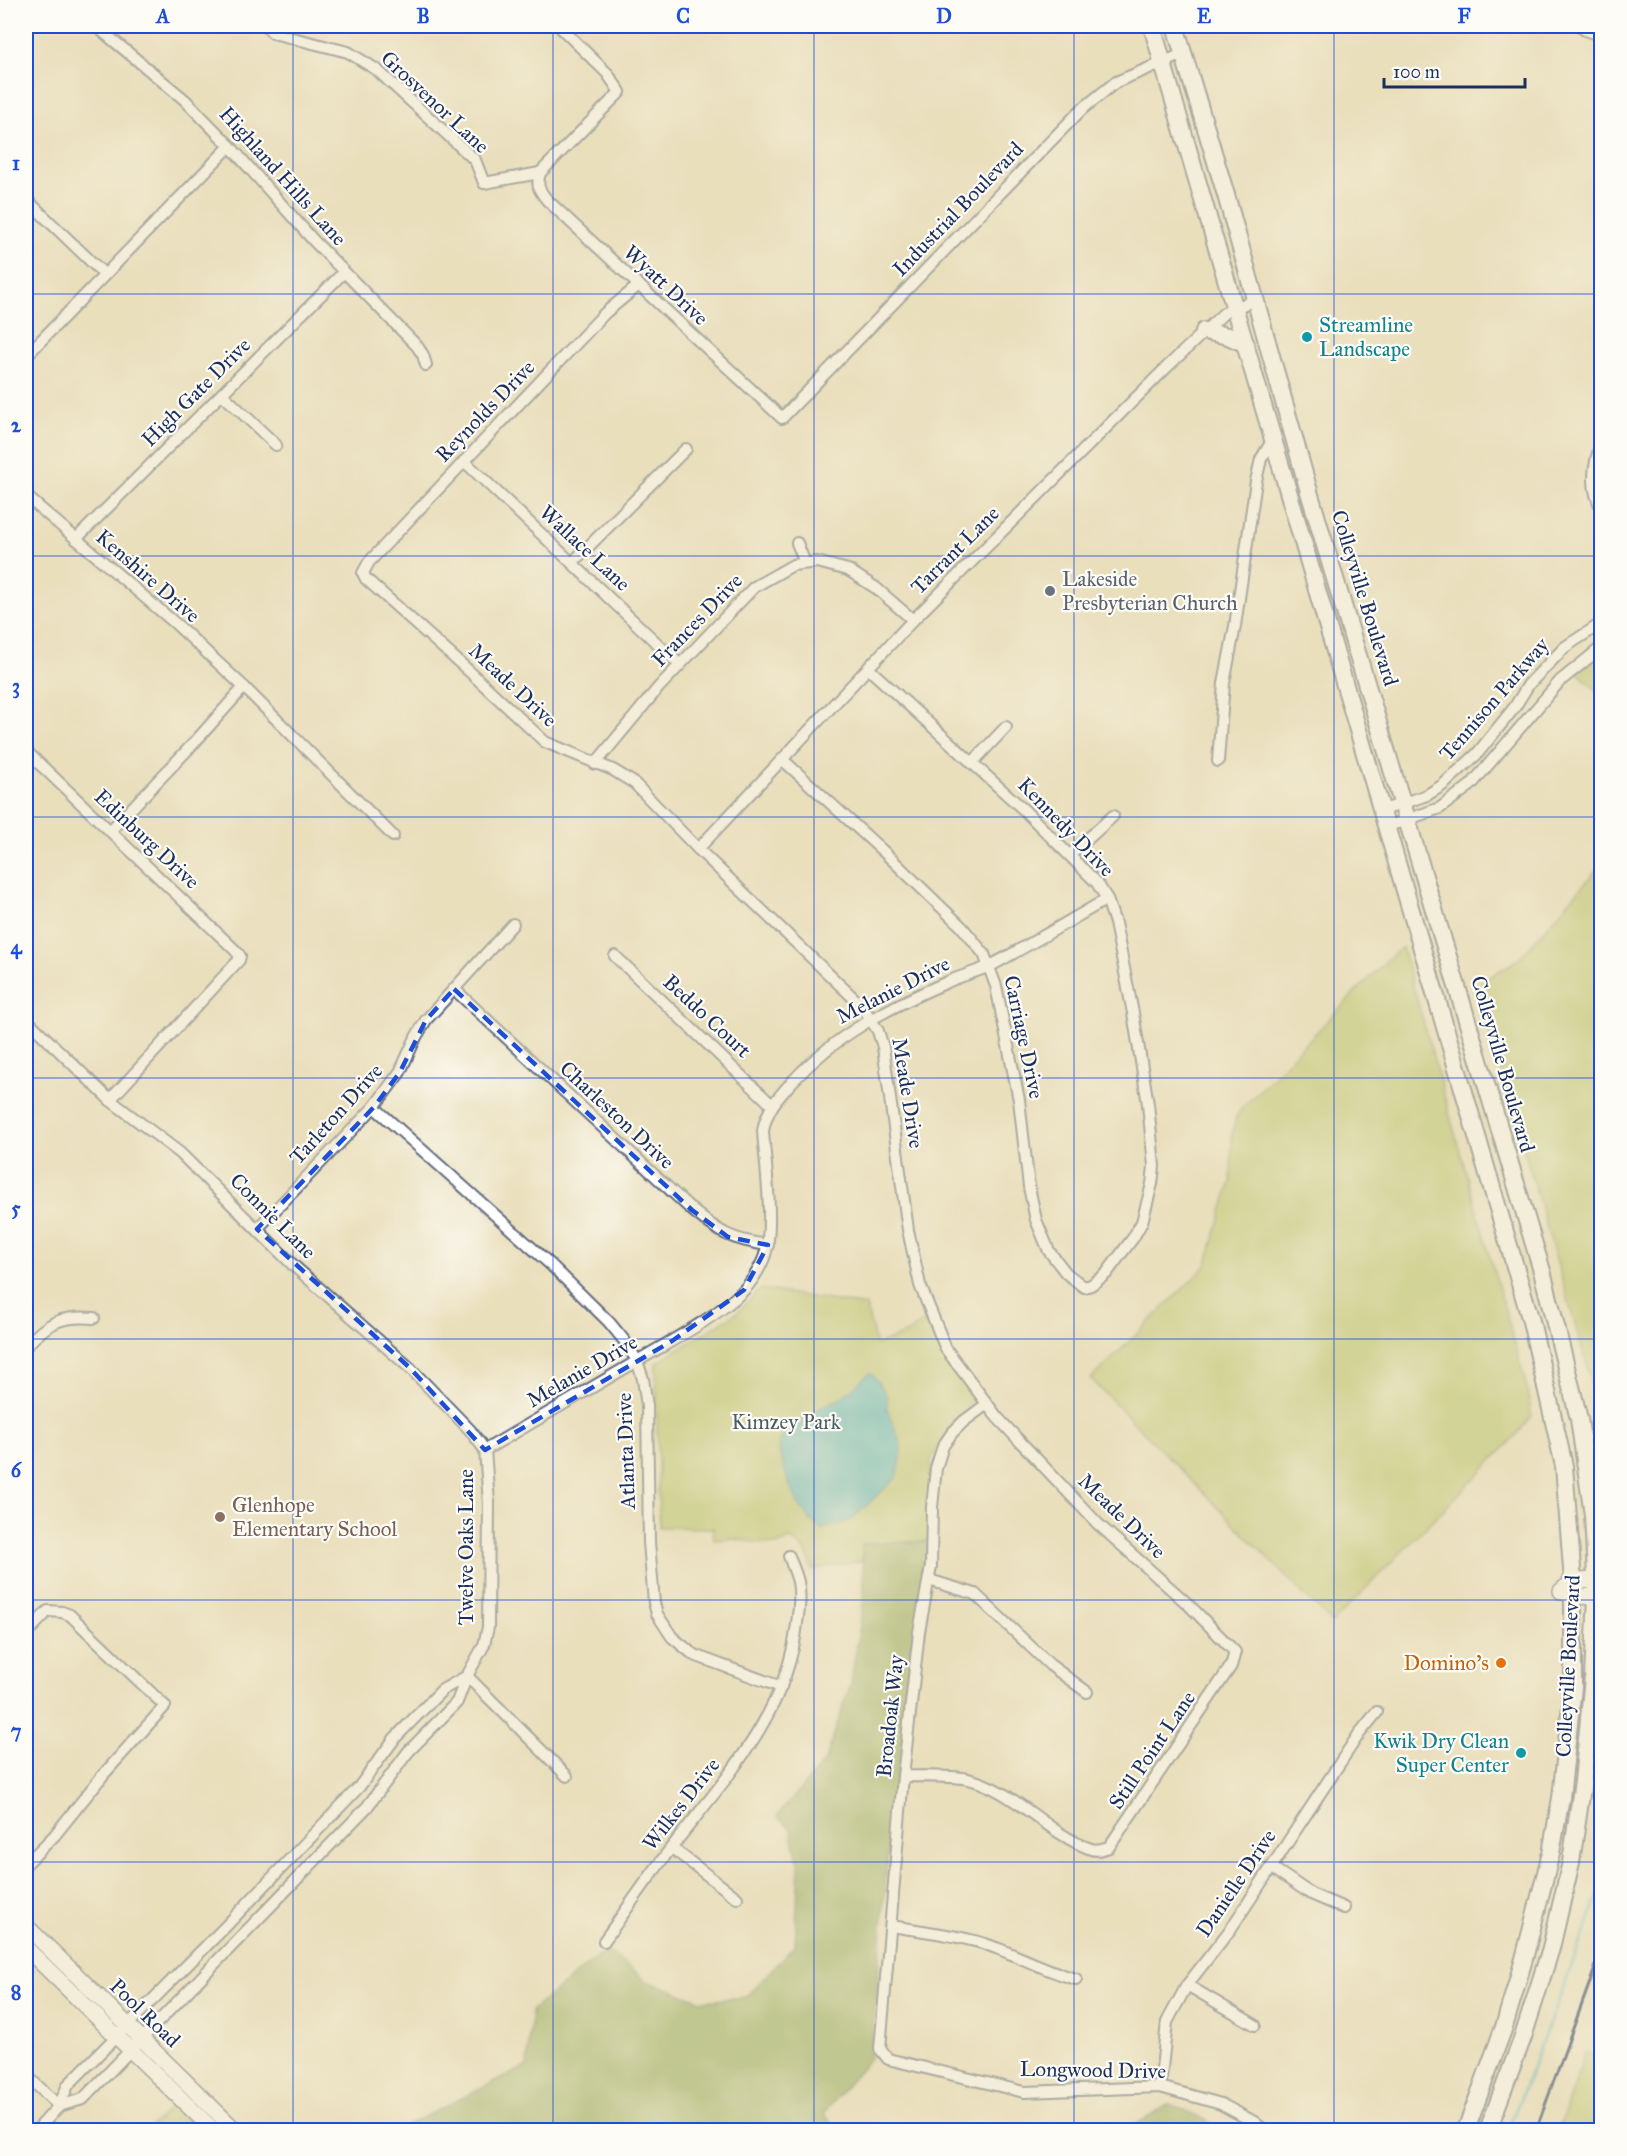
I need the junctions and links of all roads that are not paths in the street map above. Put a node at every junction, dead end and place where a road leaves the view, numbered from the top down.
1 (96, 26) edge
2 (266, 26) edge
3 (575, 26) edge
4 (1152, 26) edge
5 (1175, 26) edge
6 (1580, 26) edge
7 (562, 29) edge
8 (1599, 32) edge
9 (1183, 54) junction
10 (1163, 62) junction
11 (230, 146) junction
12 (540, 173) junction
13 (26, 199) edge
14 (344, 272) junction
15 (104, 274) junction
16 (639, 285) junction
17 (1256, 298) junction
18 (1236, 307) junction
19 (1204, 332) junction
20 (1246, 344) junction
21 (26, 356) edge
22 (426, 366) dead end
23 (222, 394) junction
24 (782, 418) joint
25 (1272, 441) junction
26 (1602, 441) edge
27 (276, 445) dead end
28 (686, 449) dead end
29 (464, 461) junction
30 (26, 496) edge
31 (1602, 508) edge
32 (76, 539) junction
33 (797, 543) dead end
34 (572, 562) junction
35 (805, 563) junction
36 (364, 568) joint
37 (913, 620) junction
38 (1602, 622) edge
39 (1602, 647) edge
40 (680, 665) junction
41 (869, 669) junction
42 (244, 687) junction
43 (1501, 724) junction
44 (1006, 726) dead end
45 (1513, 735) junction
46 (26, 751) edge
47 (783, 760) junction
48 (1218, 761) dead end
49 (972, 762) junction
50 (595, 764) junction
51 (1402, 803) junction
52 (1381, 811) junction
53 (1113, 816) dead end
54 (1407, 820) junction
55 (1386, 827) junction
56 (110, 831) junction
57 (393, 836) dead end
58 (698, 849) junction
59 (1070, 855) junction
60 (1107, 899) junction
61 (513, 924) dead end
62 (615, 956) dead end
63 (989, 966) junction
64 (454, 989) junction
65 (871, 1018) junction
66 (26, 1019) edge
67 (110, 1100) junction
68 (772, 1105) junction
69 (374, 1107) junction
70 (1503, 1146) junction
71 (1483, 1152) junction
72 (1145, 1209) joint
73 (257, 1229) junction
74 (768, 1245) junction
75 (94, 1318) dead end
76 (26, 1346) edge
77 (637, 1361) junction
78 (987, 1404) junction
79 (485, 1450) junction
80 (789, 1556) dead end
81 (929, 1580) junction
82 (1573, 1589) junction
83 (1599, 1589) edge
84 (26, 1634) edge
85 (1231, 1666) joint
86 (467, 1676) junction
87 (782, 1687) junction
88 (1087, 1692) dead end
89 (1377, 1712) dead end
90 (567, 1776) dead end
91 (903, 1776) junction
92 (345, 1801) junction
93 (360, 1815) junction
94 (672, 1848) junction
95 (26, 1864) edge
96 (284, 1865) junction
97 (1271, 1867) junction
98 (298, 1879) junction
99 (737, 1898) dead end
100 (1344, 1908) dead end
101 (26, 1926) edge
102 (891, 1926) junction
103 (225, 1927) junction
104 (239, 1941) junction
105 (604, 1941) dead end
106 (26, 1948) edge
107 (1076, 1979) dead end
108 (1187, 1985) junction
109 (1255, 2025) dead end
110 (122, 2031) junction
111 (137, 2046) junction
112 (882, 2052) joint
113 (26, 2075) edge
114 (1160, 2087) junction
115 (59, 2106) junction
116 (37, 2130) edge
117 (213, 2130) edge
118 (233, 2130) edge
119 (1264, 2130) edge
120 (1466, 2130) edge
121 (1488, 2130) edge

1 - 11 street, Highland Hills Lane
2 - 12 street, Grosvenor Lane
3 - 7 street
4 - 10 main road, Colleyville Boulevard
5 - 9 main road, Colleyville Boulevard
6 - 8 street
7 - 12 street
9 - 10 street, Industrial Boulevard
9 - 17 main road, Colleyville Boulevard
10 - 18 main road, Colleyville Boulevard
10 - 24 street, Industrial Boulevard
11 - 14 street, Highland Hills Lane
11 - 15 street
12 - 16 street, Wyatt Drive
13 - 15 street
14 - 22 street, Highland Hills Lane
14 - 23 street, High Gate Drive
15 - 21 street
16 - 24 street, Wyatt Drive
16 - 29 street, Reynolds Drive
17 - 18 street, Tarrant Lane
17 - 51 main road, Colleyville Boulevard
18 - 19 street, Tarrant Lane
18 - 20 main road, Colleyville Boulevard
19 - 20 main road
19 - 37 street, Tarrant Lane
20 - 25 main road, Colleyville Boulevard
23 - 27 street
23 - 32 street, High Gate Drive
25 - 48 street
25 - 52 main road, Colleyville Boulevard
26 - 31 street
28 - 34 street
29 - 34 street, Wallace Lane
29 - 36 street, Reynolds Drive
30 - 32 street, Kenshire Drive
32 - 42 street, Kenshire Drive
33 - 35 street
34 - 40 street, Wallace Lane
35 - 37 street, Frances Drive
35 - 40 street, Frances Drive
36 - 50 street, Meade Drive
37 - 41 street, Tarrant Lane
38 - 43 street, Tennison Parkway
39 - 45 street, Tennison Parkway
40 - 50 street, Frances Drive
41 - 47 street, Tarrant Lane
41 - 49 street, Kennedy Drive
42 - 56 street
42 - 57 street, Kenshire Drive
43 - 45 street
43 - 51 street, Tennison Parkway
44 - 49 street
45 - 54 street, Tennison Parkway
46 - 56 street, Edinburg Drive
47 - 58 street, Tarrant Lane
47 - 63 street, Carriage Drive
49 - 59 street, Kennedy Drive
50 - 58 street, Meade Drive
51 - 52 street, Tennison Parkway
51 - 54 main road, Colleyville Boulevard
52 - 55 main road, Colleyville Boulevard
53 - 59 street
54 - 55 street, Tennison Parkway
54 - 70 main road, Colleyville Boulevard
55 - 71 main road, Colleyville Boulevard
56 - 67 street, Edinburg Drive
58 - 65 street, Meade Drive
59 - 60 street, Kennedy Drive
60 - 63 street, Melanie Drive
60 - 72 street, Kennedy Drive
61 - 64 street, Tarleton Drive
62 - 68 street, Beddo Court
63 - 65 street, Melanie Drive
63 - 72 street, Carriage Drive
64 - 69 street, Tarleton Drive
64 - 74 street, Charleston Drive
65 - 68 street, Melanie Drive
65 - 78 street, Meade Drive
66 - 67 street, Connie Lane
67 - 73 street, Connie Lane
68 - 74 street, Melanie Drive
69 - 73 street, Tarleton Drive
69 - 77 street, Atlanta Drive
70 - 71 main road
70 - 83 main road, Colleyville Boulevard
71 - 82 main road, Colleyville Boulevard
73 - 79 street, Connie Lane
74 - 77 street, Melanie Drive
75 - 76 street
77 - 79 street, Melanie Drive
77 - 87 street, Atlanta Drive
78 - 81 street, Broadoak Way
78 - 85 street, Meade Drive
79 - 86 street, Twelve Oaks Lane
80 - 87 street, Wilkes Drive
81 - 88 street
81 - 91 street, Broadoak Way
82 - 83 main road
82 - 120 main road, Colleyville Boulevard
83 - 121 main road, Colleyville Boulevard
84 - 95 street
85 - 91 street, Still Point Lane
86 - 90 street
86 - 92 street, Twelve Oaks Lane
86 - 93 street, Twelve Oaks Lane
87 - 94 street, Wilkes Drive
89 - 97 street, Danielle Drive
91 - 102 street, Broadoak Way
92 - 93 street
92 - 96 street, Twelve Oaks Lane
93 - 98 street, Twelve Oaks Lane
94 - 99 street
94 - 105 street, Wilkes Drive
96 - 98 street
96 - 103 street, Twelve Oaks Lane
97 - 100 street
97 - 108 street, Danielle Drive
98 - 104 street, Twelve Oaks Lane
101 - 110 main road, Pool Road
102 - 107 street
102 - 112 street, Broadoak Way
103 - 104 street
103 - 110 street, Twelve Oaks Lane
104 - 111 street, Twelve Oaks Lane
106 - 110 main road, Pool Road
108 - 109 street
108 - 114 street, Danielle Drive
110 - 111 main road, Pool Road
110 - 115 street, Twelve Oaks Lane
111 - 115 street, Twelve Oaks Lane
111 - 117 main road, Pool Road
111 - 118 main road, Pool Road
112 - 114 street, Longwood Drive
113 - 115 street
114 - 119 street, Longwood Drive
115 - 116 street, Twelve Oaks Lane

